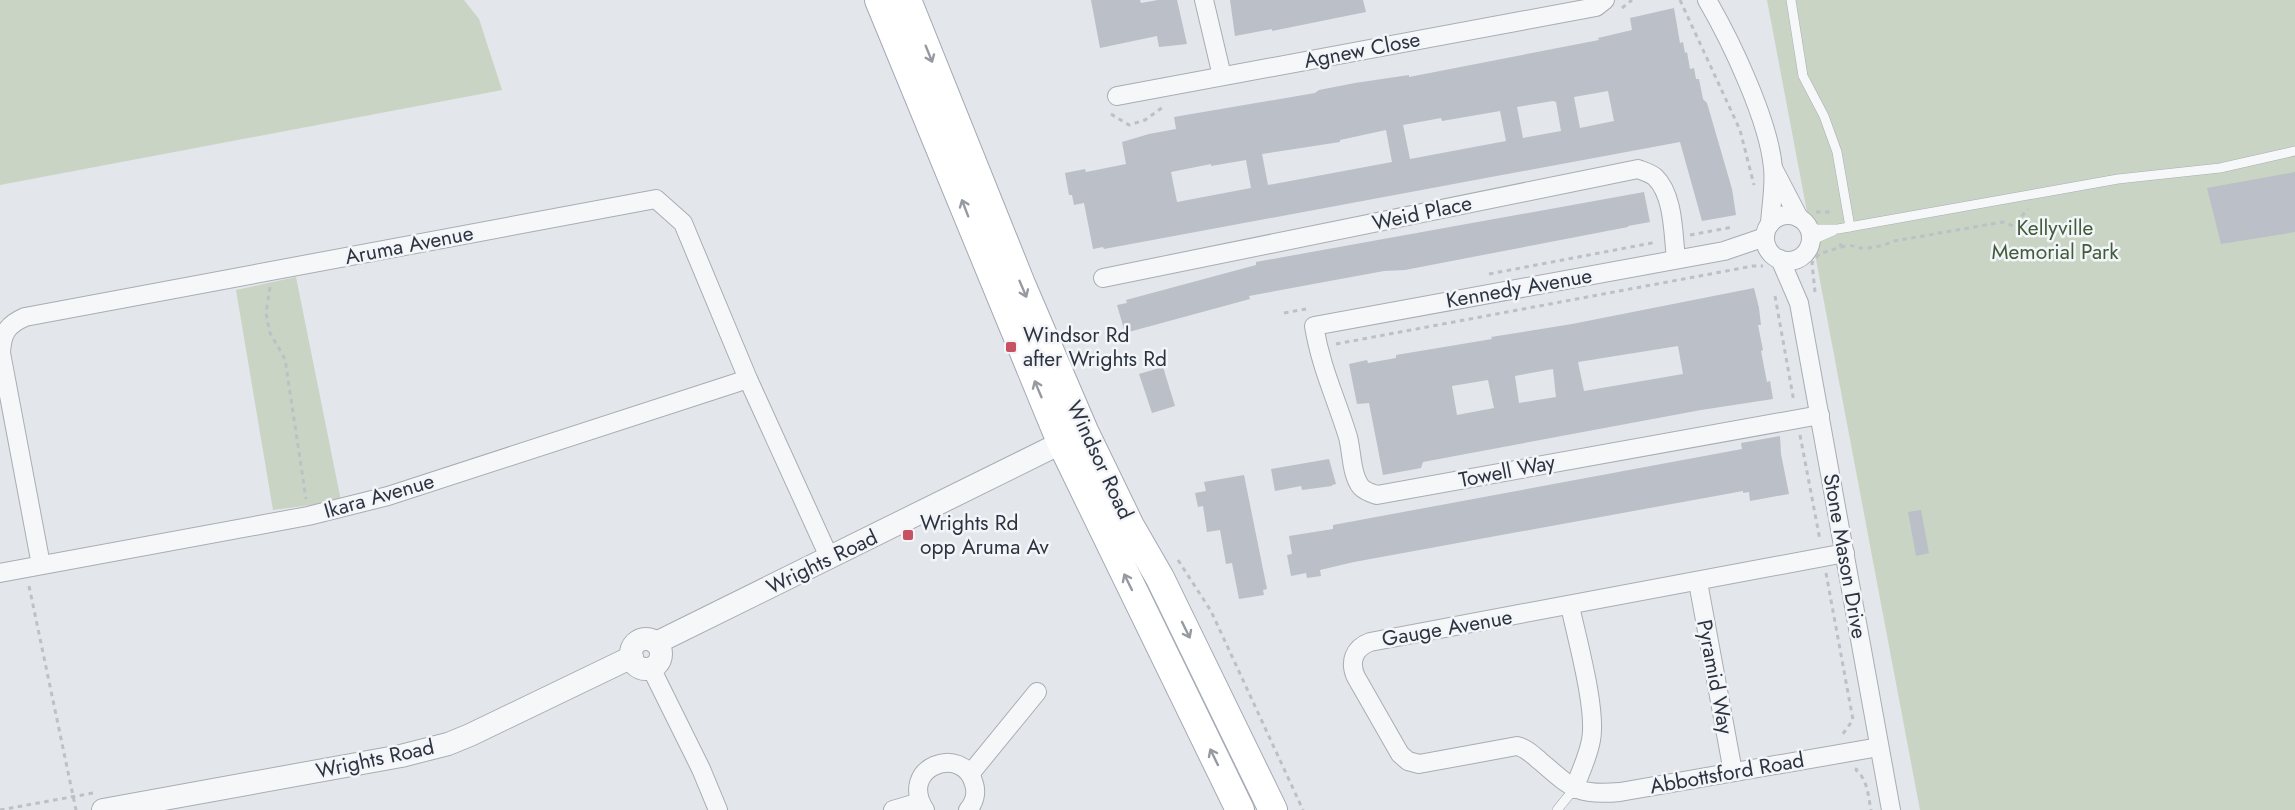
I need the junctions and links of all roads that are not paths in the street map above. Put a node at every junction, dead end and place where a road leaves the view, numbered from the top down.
1 (879, 0) edge
2 (907, 0) edge
3 (1204, 0) edge
4 (1605, 0) edge
5 (1707, 0) edge
6 (1791, 0) edge
7 (1221, 76) junction
8 (1117, 96) dead end
9 (2295, 151) edge
10 (1773, 168) junction
11 (1850, 227) junction
12 (1805, 236) junction
13 (1770, 248) junction
14 (1676, 259) junction
15 (1103, 278) dead end
16 (1798, 303) junction
17 (1314, 326) joint
18 (748, 379) junction
19 (1820, 415) junction
20 (1073, 437) junction
21 (1845, 553) junction
22 (830, 558) junction
23 (33, 566) junction
24 (0, 573) edge
25 (1698, 582) junction
26 (1570, 606) junction
27 (651, 635) junction
28 (628, 647) junction
29 (651, 668) junction
30 (1037, 692) dead end
31 (1879, 747) junction
32 (1733, 772) junction
33 (970, 774) junction
34 (1574, 789) junction
35 (99, 801) edge
36 (922, 806) edge
37 (718, 810) edge
38 (893, 810) edge
39 (968, 810) edge
40 (1240, 810) edge
41 (1273, 810) edge
42 (1557, 810) edge
43 (1891, 810) edge

20 -> 1 main road, Windsor Road
2 -> 20 main road, Windsor Road
3 - 7 street
4 - 7 street, Agnew Close
5 - 10 street, Stone Mason Drive
6 - 11 lane
7 - 8 street, Agnew Close
9 - 11 lane
10 - 12 street, Stone Mason Drive
10 - 13 street, Stone Mason Drive
11 - 12 lane
12 - 13 street
12 - 13 street
12 - 16 street, Stone Mason Drive
13 - 14 street, Kennedy Avenue
13 - 16 street, Stone Mason Drive
14 - 15 street, Weid Place
14 - 17 street, Kennedy Avenue
16 - 19 street, Stone Mason Drive
17 - 19 street, Towell Way
18 - 22 street, Aruma Avenue
18 - 23 street, Ikara Avenue
18 - 23 street, Aruma Avenue
19 - 21 street, Stone Mason Drive
20 - 22 street, Wrights Road
40 -> 20 main road, Windsor Road
20 -> 41 main road, Windsor Road
21 - 25 street, Gauge Avenue
21 - 31 street, Stone Mason Drive
22 - 27 street, Wrights Road
23 - 24 street, Ikara Avenue
25 - 26 street, Gauge Avenue
25 - 32 street, Pyramid Way
26 - 34 street
26 - 34 street, Gauge Avenue
27 - 28 street, Wrights Road
27 - 29 street
28 - 29 street
28 - 35 street, Wrights Road
29 - 37 street
30 - 33 street
31 - 32 street, Abbottsford Road
31 - 43 street, Stone Mason Drive
32 - 34 street, Abbottsford Road
33 - 36 street
33 - 39 street
34 - 42 lane
36 - 38 street

